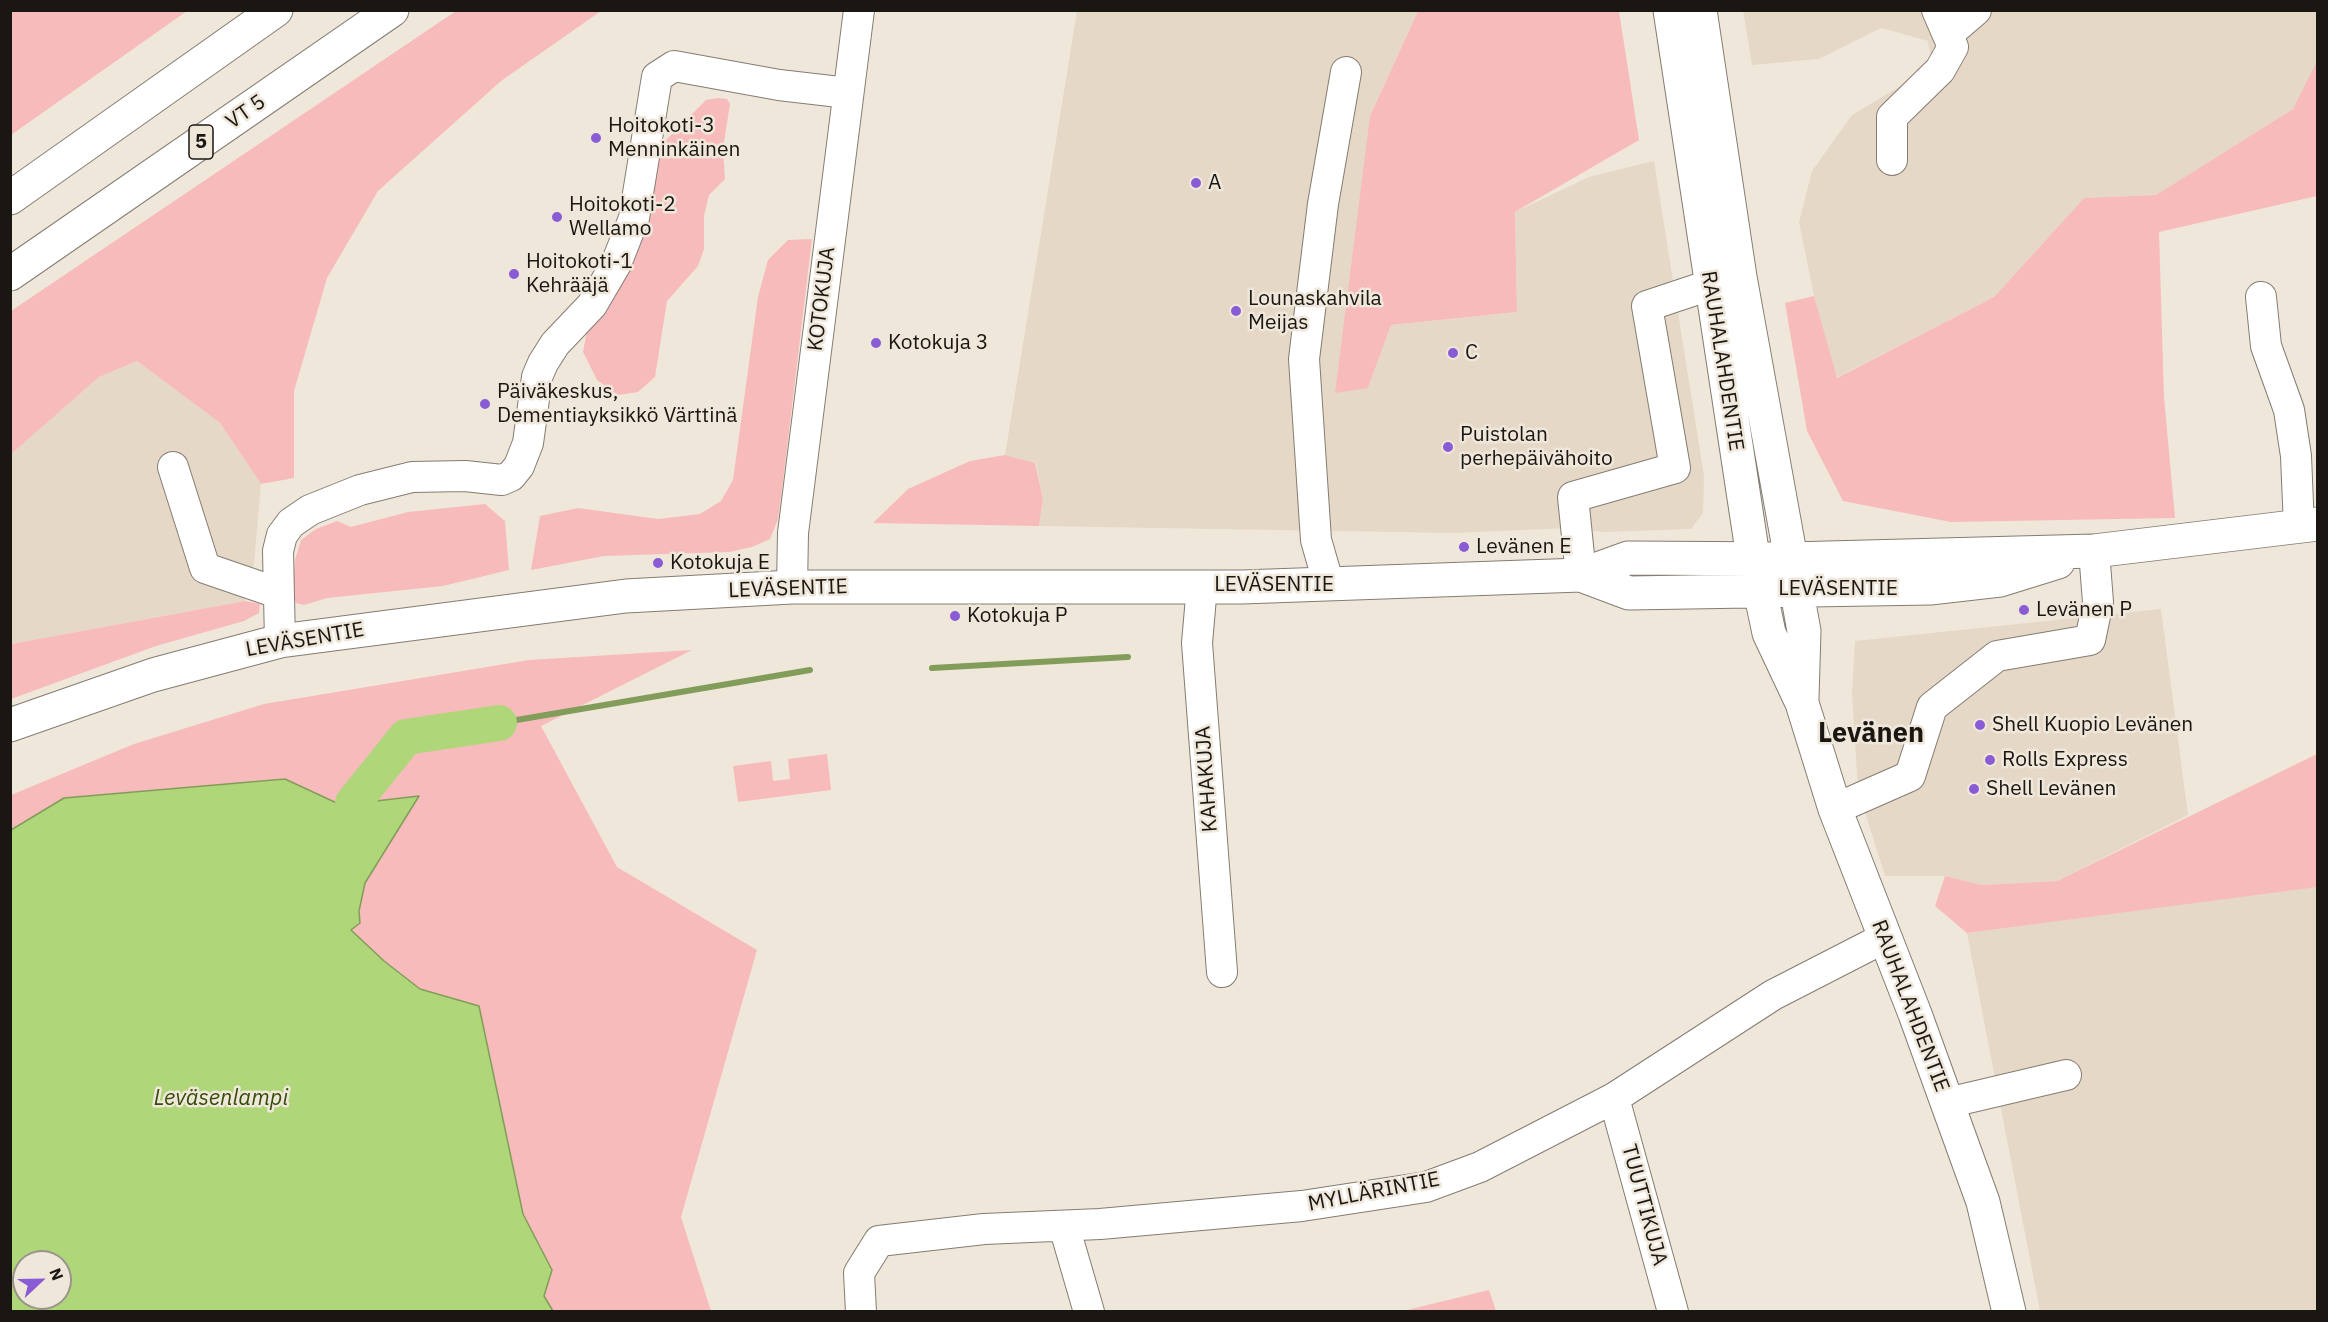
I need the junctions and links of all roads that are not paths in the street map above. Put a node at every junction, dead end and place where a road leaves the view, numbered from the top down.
1 (276, 10) edge
2 (392, 10) edge
3 (859, 10) edge
4 (1670, 10) edge
5 (1700, 10) edge
6 (1976, 10) edge
7 (1943, 22) edge
8 (1346, 72) dead end
9 (848, 93) junction
10 (1892, 160) dead end
11 (10, 198) edge
12 (10, 274) edge
13 (1710, 285) junction
14 (2261, 297) dead end
15 (172, 467) dead end
16 (2308, 525) edge
17 (2094, 551) junction
18 (1753, 558) junction
19 (1793, 574) junction
20 (1581, 575) junction
21 (1329, 585) junction
22 (1202, 586) junction
23 (792, 587) junction
24 (1758, 590) junction
25 (278, 593) junction
26 (280, 640) junction
27 (1802, 703) junction
28 (10, 724) edge
29 (1835, 809) junction
30 (1884, 938) junction
31 (1222, 972) dead end
32 (2066, 1075) dead end
33 (1614, 1098) junction
34 (1947, 1103) junction
35 (1064, 1226) junction
36 (861, 1311) edge
37 (1089, 1311) edge
38 (1673, 1311) edge
39 (2009, 1311) edge

1 - 11 main road
2 - 12 main road, VT 5 / 5
3 - 9 street, KOTOKUJA
4 - 13 main road, RAUHALAHDENTIE
5 - 19 main road, RAUHALAHDENTIE
6 - 7 street
7 - 10 street
8 - 21 street
9 - 23 street, KOTOKUJA
9 - 25 street
13 - 18 main road, RAUHALAHDENTIE
13 - 20 street
14 - 16 street
15 - 25 street
16 - 17 main road, LEVÄSENTIE
17 - 19 main road, LEVÄSENTIE
17 - 29 street
18 - 19 main road, LEVÄSENTIE
18 - 20 main road, LEVÄSENTIE
18 - 24 main road, RAUHALAHDENTIE
19 - 24 main road, LEVÄSENTIE
19 - 27 main road, RAUHALAHDENTIE
20 - 21 main road, LEVÄSENTIE
20 - 24 main road, LEVÄSENTIE
21 - 22 main road, LEVÄSENTIE
22 - 23 main road, LEVÄSENTIE
22 - 31 street, KAHAKUJA
23 - 26 main road, LEVÄSENTIE
24 - 27 main road, RAUHALAHDENTIE
25 - 26 street
26 - 28 main road, LEVÄSENTIE
27 - 29 main road, RAUHALAHDENTIE
29 - 30 main road, RAUHALAHDENTIE
30 - 33 street, MYLLÄRINTIE
30 - 34 main road, RAUHALAHDENTIE
32 - 34 street
33 - 35 street, MYLLÄRINTIE
33 - 38 street, TUUTTIKUJA
34 - 39 main road, RAUHALAHDENTIE
35 - 36 street, MYLLÄRINTIE
35 - 37 street

